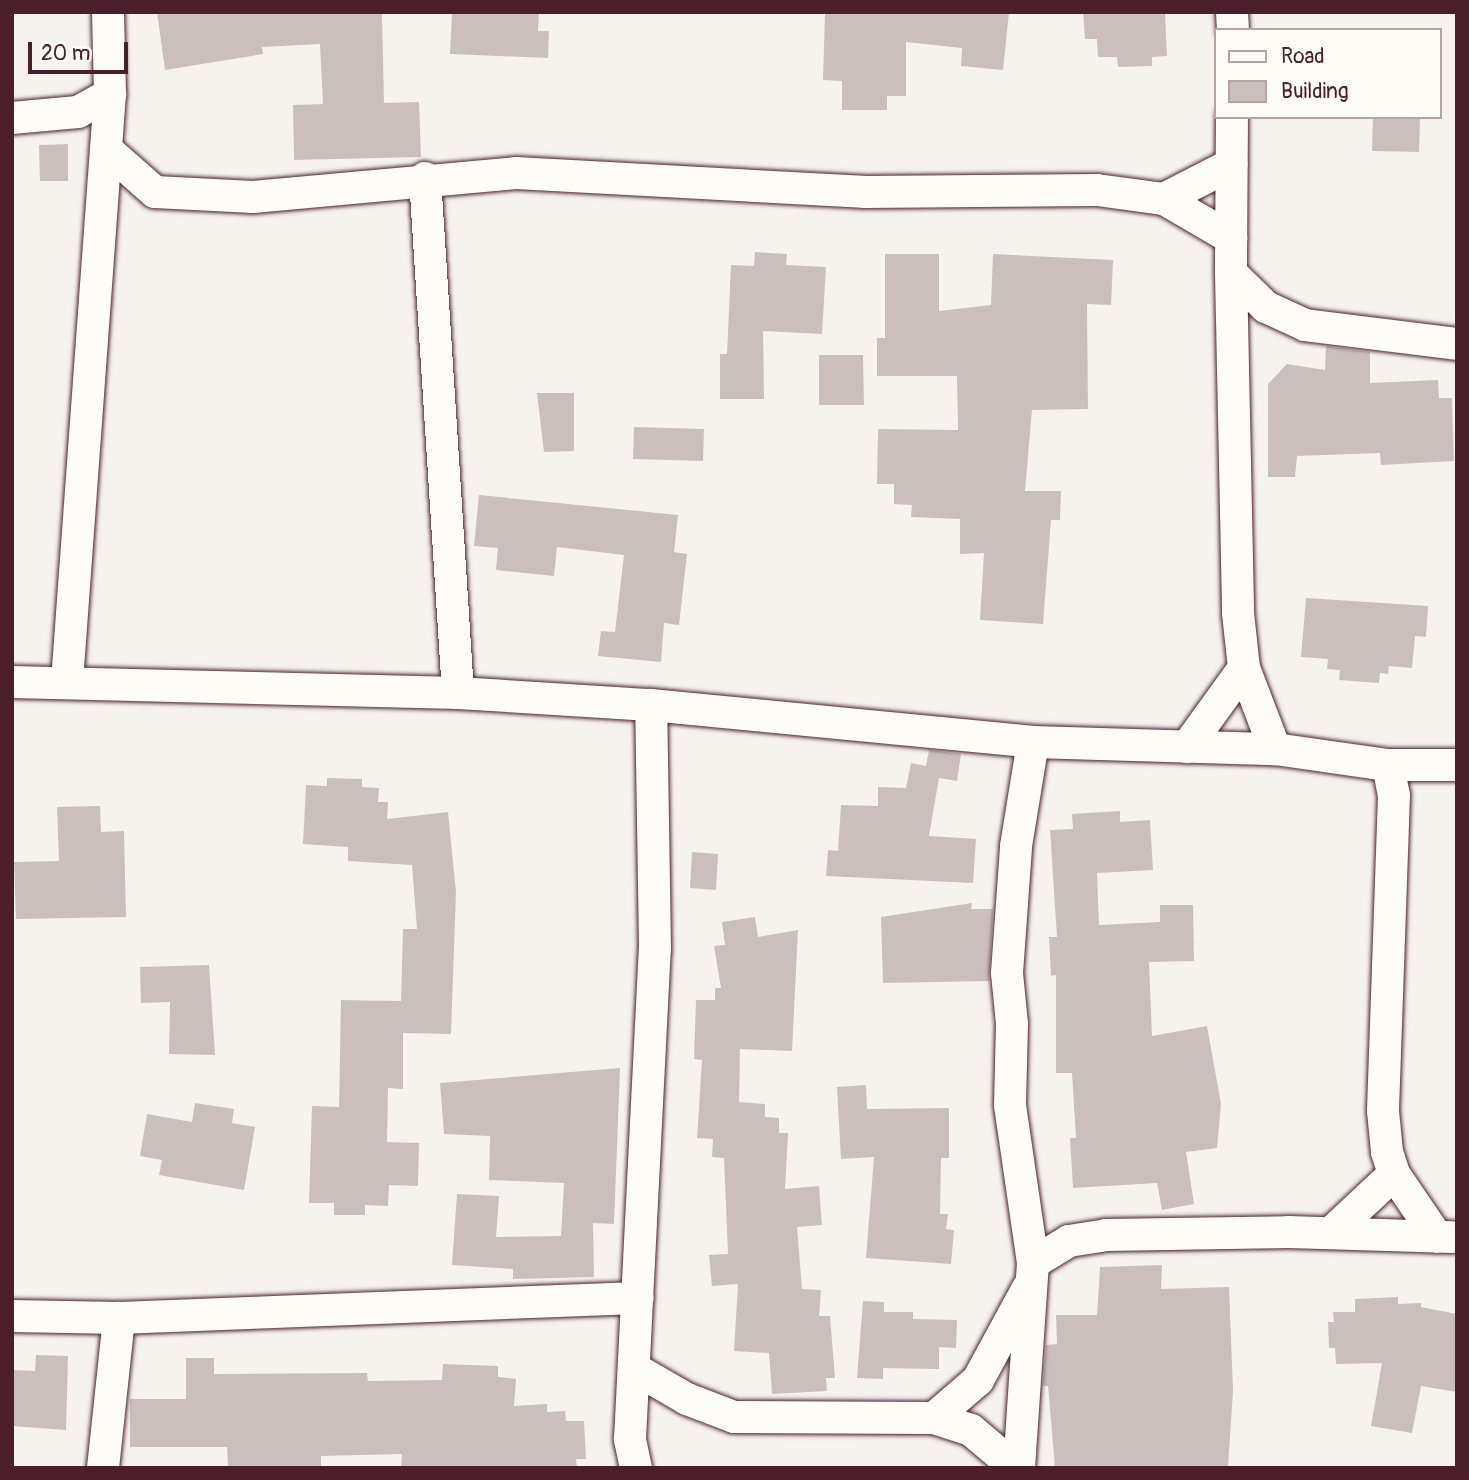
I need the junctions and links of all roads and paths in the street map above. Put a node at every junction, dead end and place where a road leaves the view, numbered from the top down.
1 (108, 12) edge
2 (110, 94) junction
3 (12, 118) edge
4 (1232, 119) edge
5 (106, 149) junction
6 (1232, 164) junction
7 (425, 178) junction
8 (1164, 199) junction
9 (1231, 238) junction
10 (1231, 273) junction
11 (1457, 344) edge
12 (1244, 668) junction
13 (12, 682) edge
14 (67, 682) junction
15 (458, 693) junction
16 (651, 705) junction
17 (1033, 742) junction
18 (1187, 747) junction
19 (1275, 749) junction
20 (1388, 765) junction
21 (1457, 765) edge
22 (1394, 1174) junction
23 (1331, 1233) junction
24 (1447, 1237) edge
25 (1032, 1273) junction
26 (638, 1298) junction
27 (12, 1316) edge
28 (119, 1318) junction
29 (635, 1368) junction
30 (934, 1418) junction
31 (103, 1468) edge
32 (636, 1468) edge
33 (1017, 1468) edge

1 - 2 street
2 - 3 street
2 - 5 street
4 - 6 street
5 - 7 street
5 - 14 street
6 - 8 street
6 - 9 street
7 - 8 street
7 - 15 street
8 - 9 street
9 - 10 street
10 - 11 street
10 - 12 street
12 - 18 street
12 - 19 street
13 - 14 street
14 - 15 street
15 - 16 street
16 - 17 street
16 - 26 street
17 - 18 street
17 - 25 street
18 - 19 street
19 - 20 street
20 - 21 street
20 - 22 street
22 - 23 street
22 - 24 street
23 - 24 street
23 - 25 street
25 - 30 street
25 - 33 street
26 - 28 street
26 - 29 street
27 - 28 street
28 - 31 street
29 - 30 street
29 - 32 street
30 - 33 street

